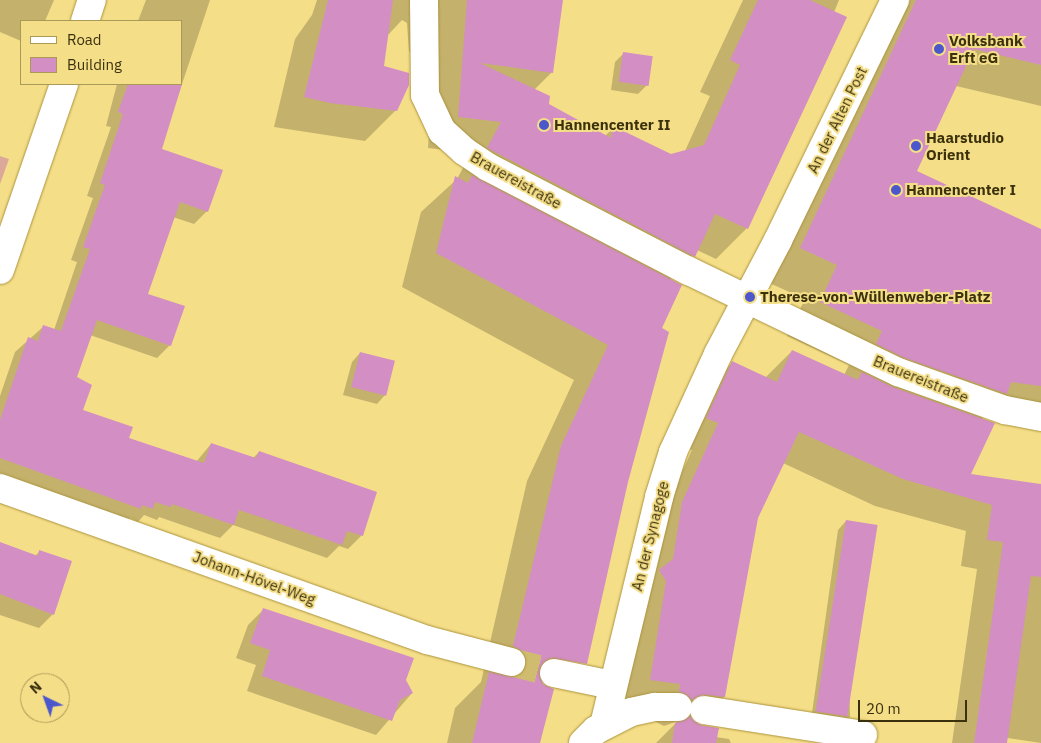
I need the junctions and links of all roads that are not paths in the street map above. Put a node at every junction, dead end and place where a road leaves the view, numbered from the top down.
1 (92, 0) edge
2 (424, 0) edge
3 (895, 0) edge
4 (85, 20) edge
5 (64, 85) edge
6 (0, 270) edge
7 (747, 298) junction
8 (1041, 417) edge
9 (0, 488) edge
10 (511, 662) tunnel mouth
11 (554, 673) tunnel mouth
12 (612, 685) junction
13 (604, 725) junction
14 (864, 735) dead end
15 (583, 743) edge

1 - 4 street
2 - 7 street, Brauereistraße
3 - 7 street, An der Alten Post
5 - 6 street
7 - 8 street, Brauereistraße
7 - 12 street, An der Synagoge
9 - 10 street, Johann-Hövel-Weg
11 - 12 street
12 - 13 street, An der Synagoge
13 - 14 street
13 - 15 street

